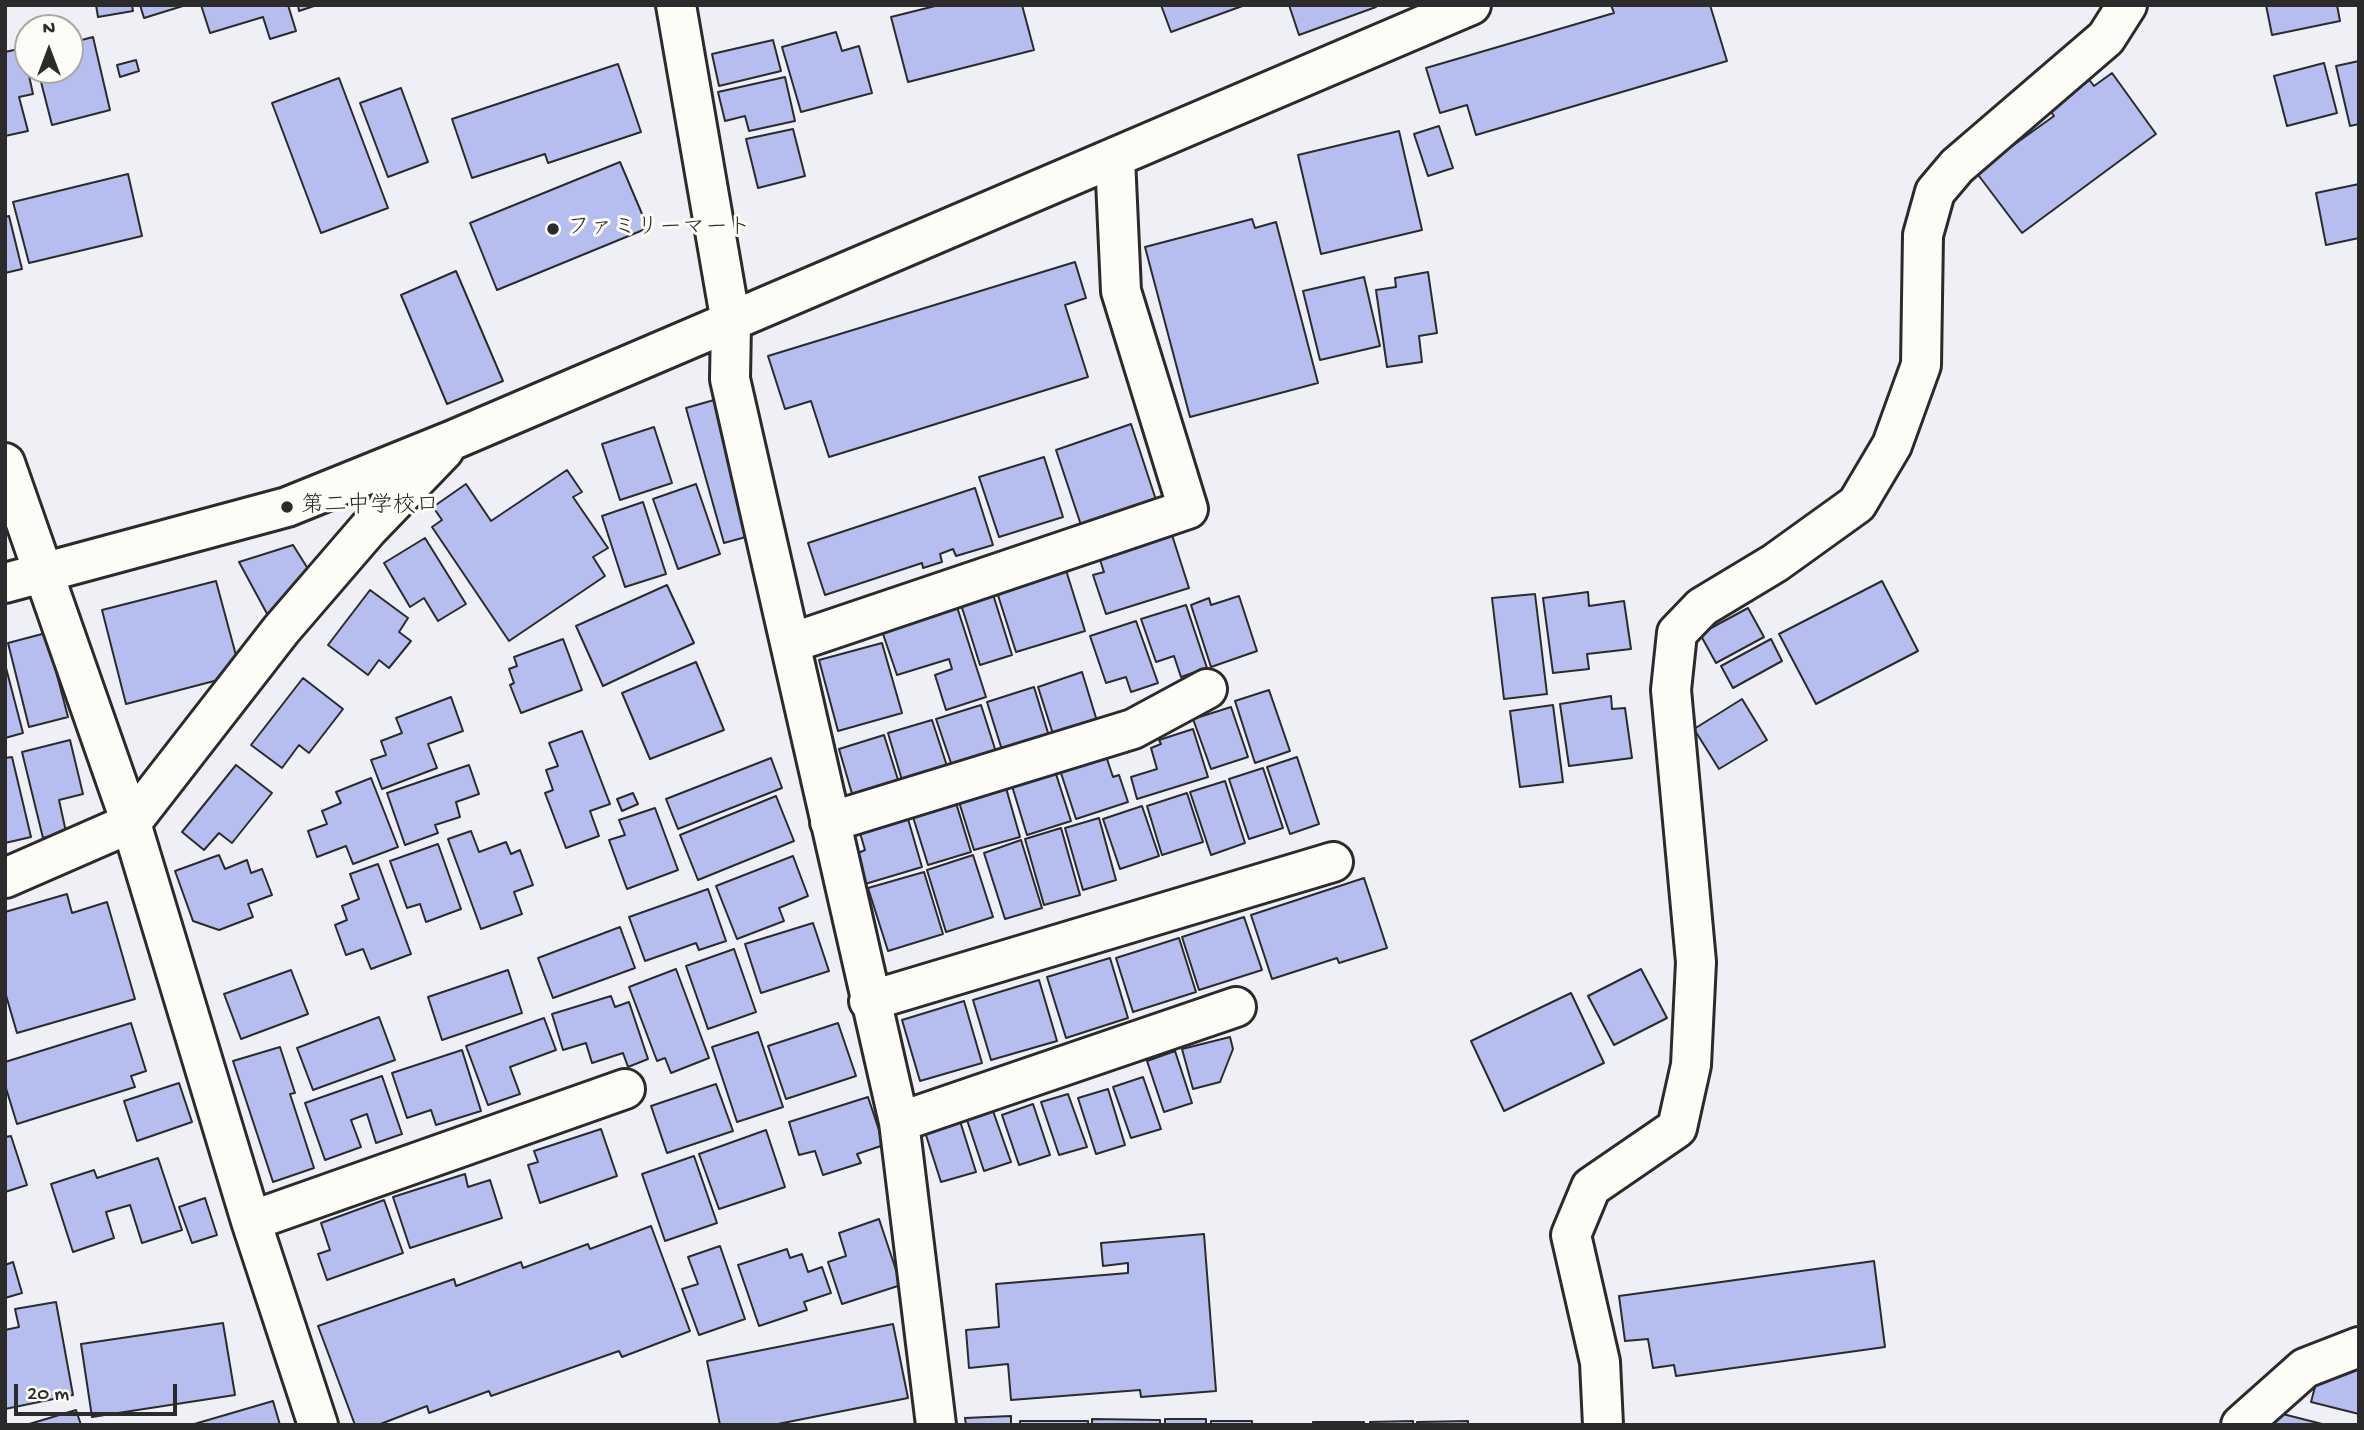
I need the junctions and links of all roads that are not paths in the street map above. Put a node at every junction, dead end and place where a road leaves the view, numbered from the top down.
1 (676, 5) edge
2 (1471, 5) edge
3 (2127, 5) edge
4 (1115, 158) junction
5 (730, 323) junction
6 (453, 440) junction
7 (5, 463) edge
8 (45, 573) junction
9 (5, 583) edge
10 (790, 642) junction
11 (1207, 689) dead end
12 (830, 822) junction
13 (131, 823) junction
14 (1334, 862) dead end
15 (5, 878) edge
16 (869, 1001) junction
17 (1236, 1007) dead end
18 (625, 1089) dead end
19 (899, 1122) junction
20 (251, 1221) junction
21 (2359, 1347) edge
22 (318, 1425) edge
23 (936, 1425) edge
24 (1603, 1425) edge
25 (2241, 1425) edge

1 - 5 street
2 - 4 street
3 - 24 street
4 - 5 street
4 - 10 street
5 - 6 street
5 - 10 street
6 - 8 street
6 - 13 street
7 - 8 street
8 - 9 street
8 - 13 street
10 - 12 street
11 - 12 street
12 - 16 street
13 - 15 street
13 - 20 street
14 - 16 street
16 - 19 street
17 - 19 street
18 - 20 street
19 - 23 street
20 - 22 street
21 - 25 street

